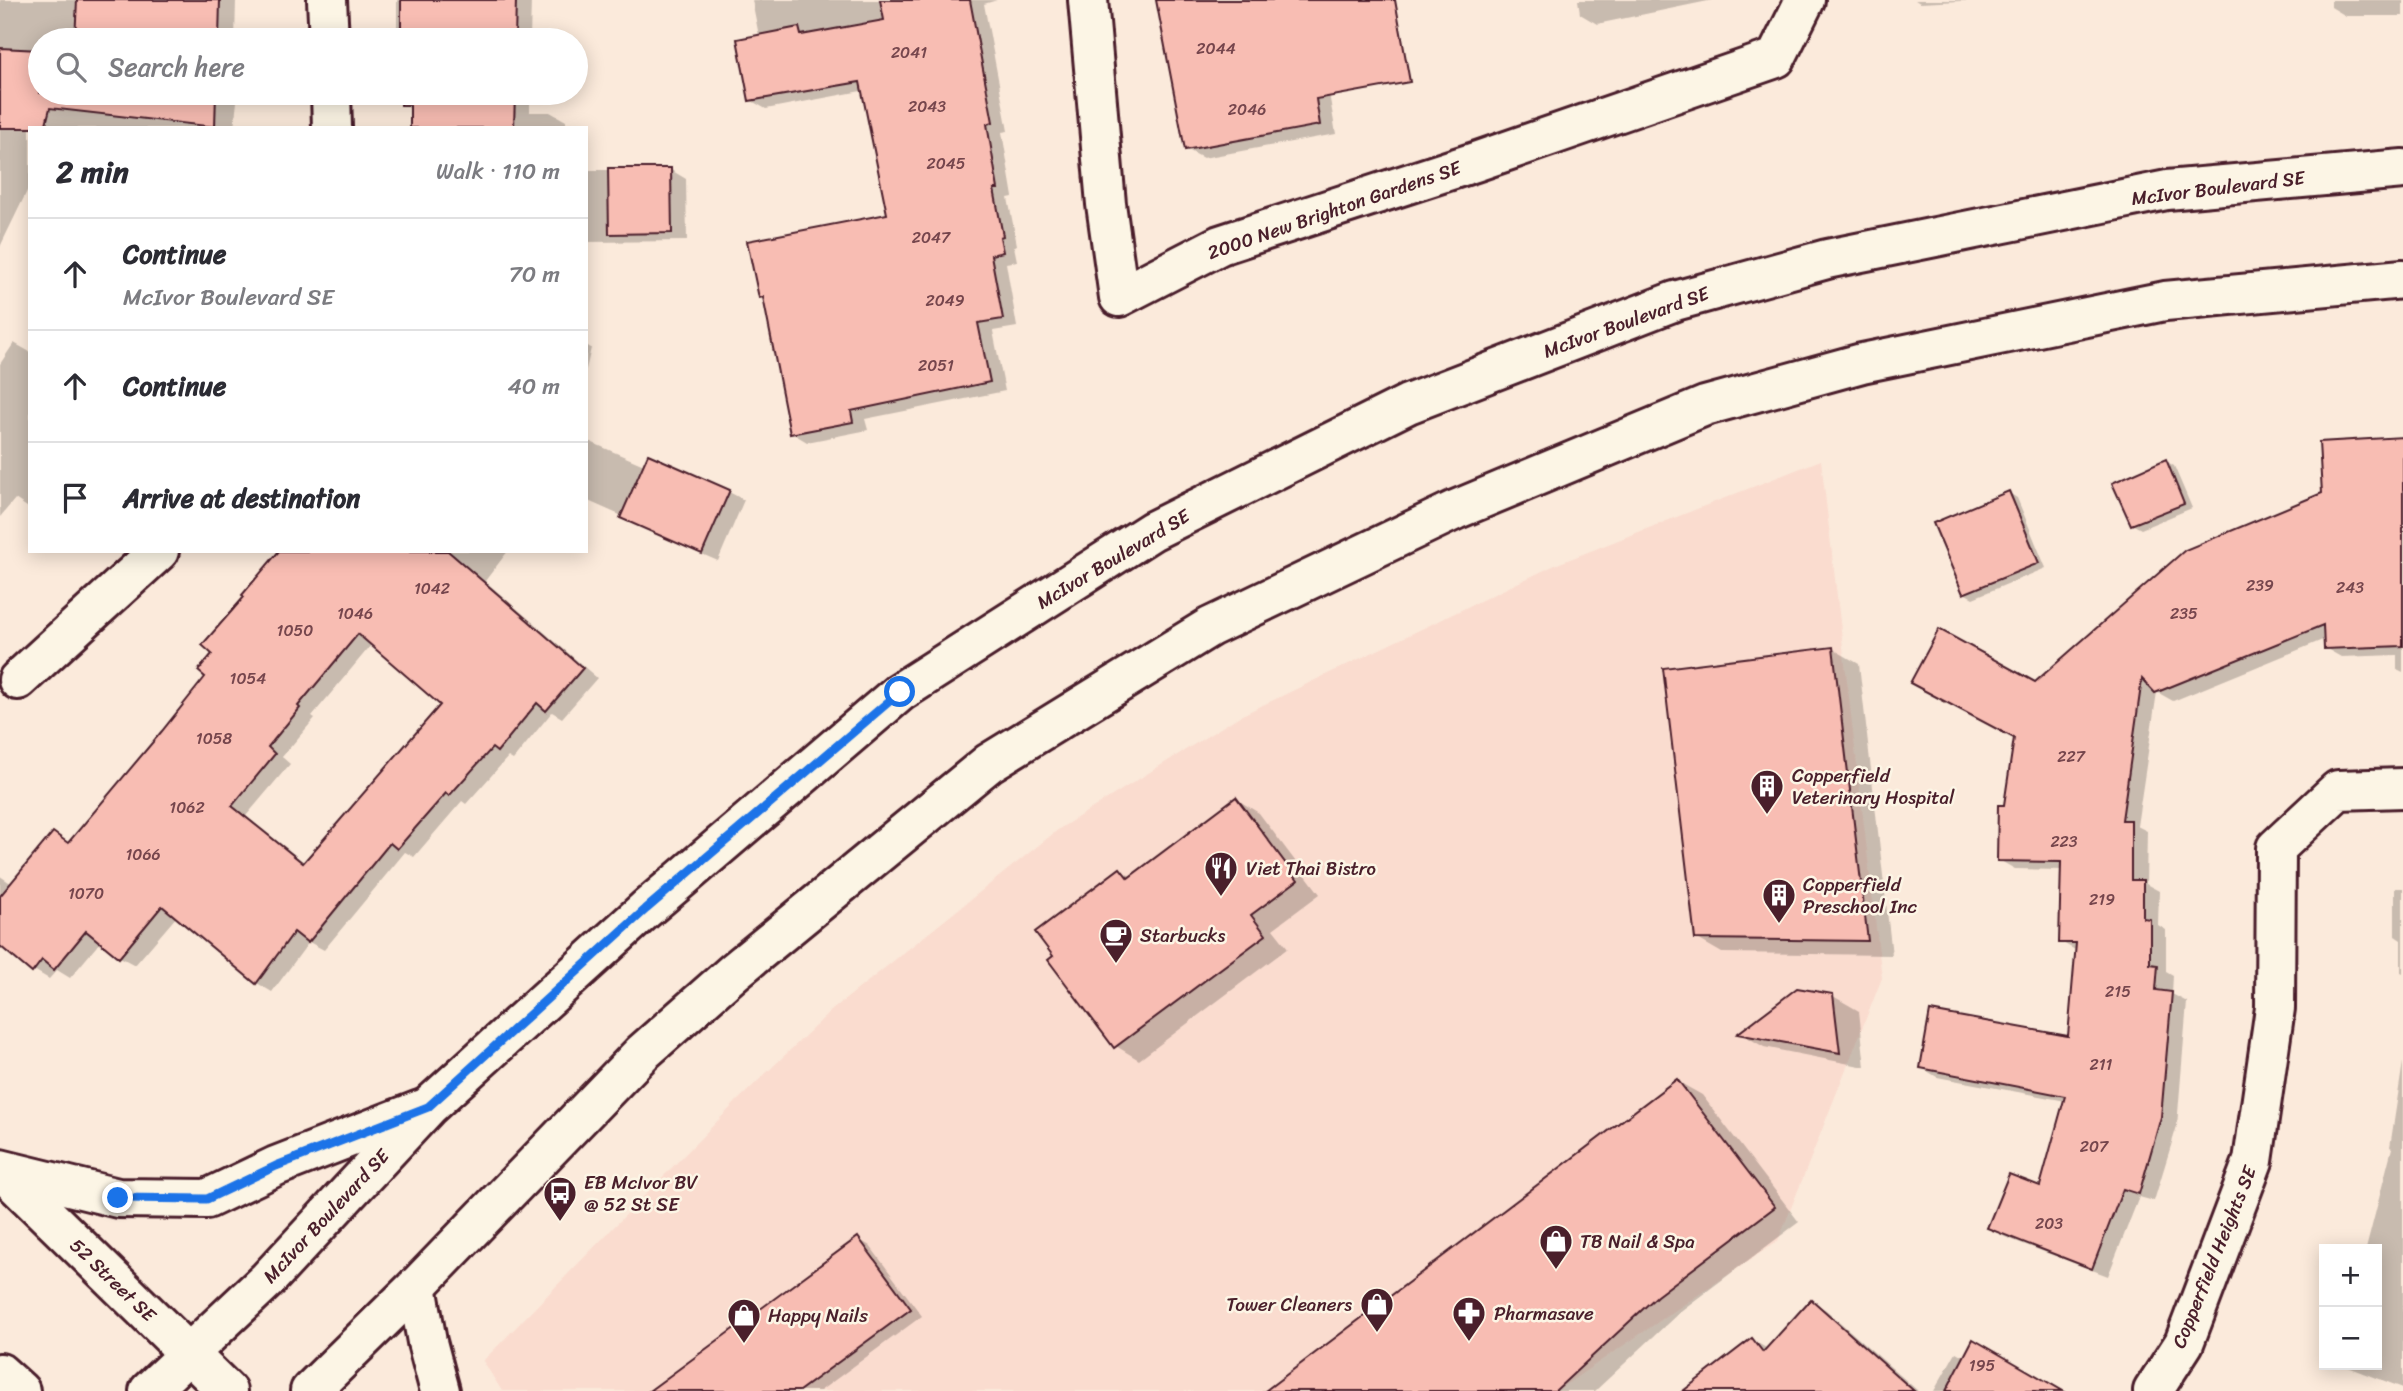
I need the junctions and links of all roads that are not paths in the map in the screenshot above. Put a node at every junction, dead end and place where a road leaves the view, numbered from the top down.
1 (327, 0) edge
2 (1088, 0) edge
3 (1805, 0) edge
4 (328, 28) edge
5 (331, 105) edge
6 (332, 126) edge
7 (2403, 169) edge
8 (2403, 279) edge
9 (157, 553) edge
10 (18, 680) dead end
11 (2403, 789) edge
12 (428, 1107) junction
13 (0, 1169) edge
14 (417, 1286) junction
15 (187, 1353) junction
16 (0, 1373) edge
17 (20, 1391) edge
18 (149, 1391) edge
19 (227, 1391) edge
20 (310, 1391) edge
21 (440, 1391) edge
22 (2153, 1391) edge

1 - 4 main road
2 - 3 main road, 2000 New Brighton Gardens SE
5 - 6 main road
7 - 12 main road, McIvor Boulevard SE
8 - 14 main road
9 - 10 main road
11 - 22 main road, Copperfield Heights SE
12 - 13 main road
12 - 15 main road, McIvor Boulevard SE
13 - 15 main road, 52 Street SE
14 - 20 main road
14 - 21 main road
15 - 18 main road, McIvor Boulevard SE
15 - 19 main road, 52 Street SE
16 - 17 main road

